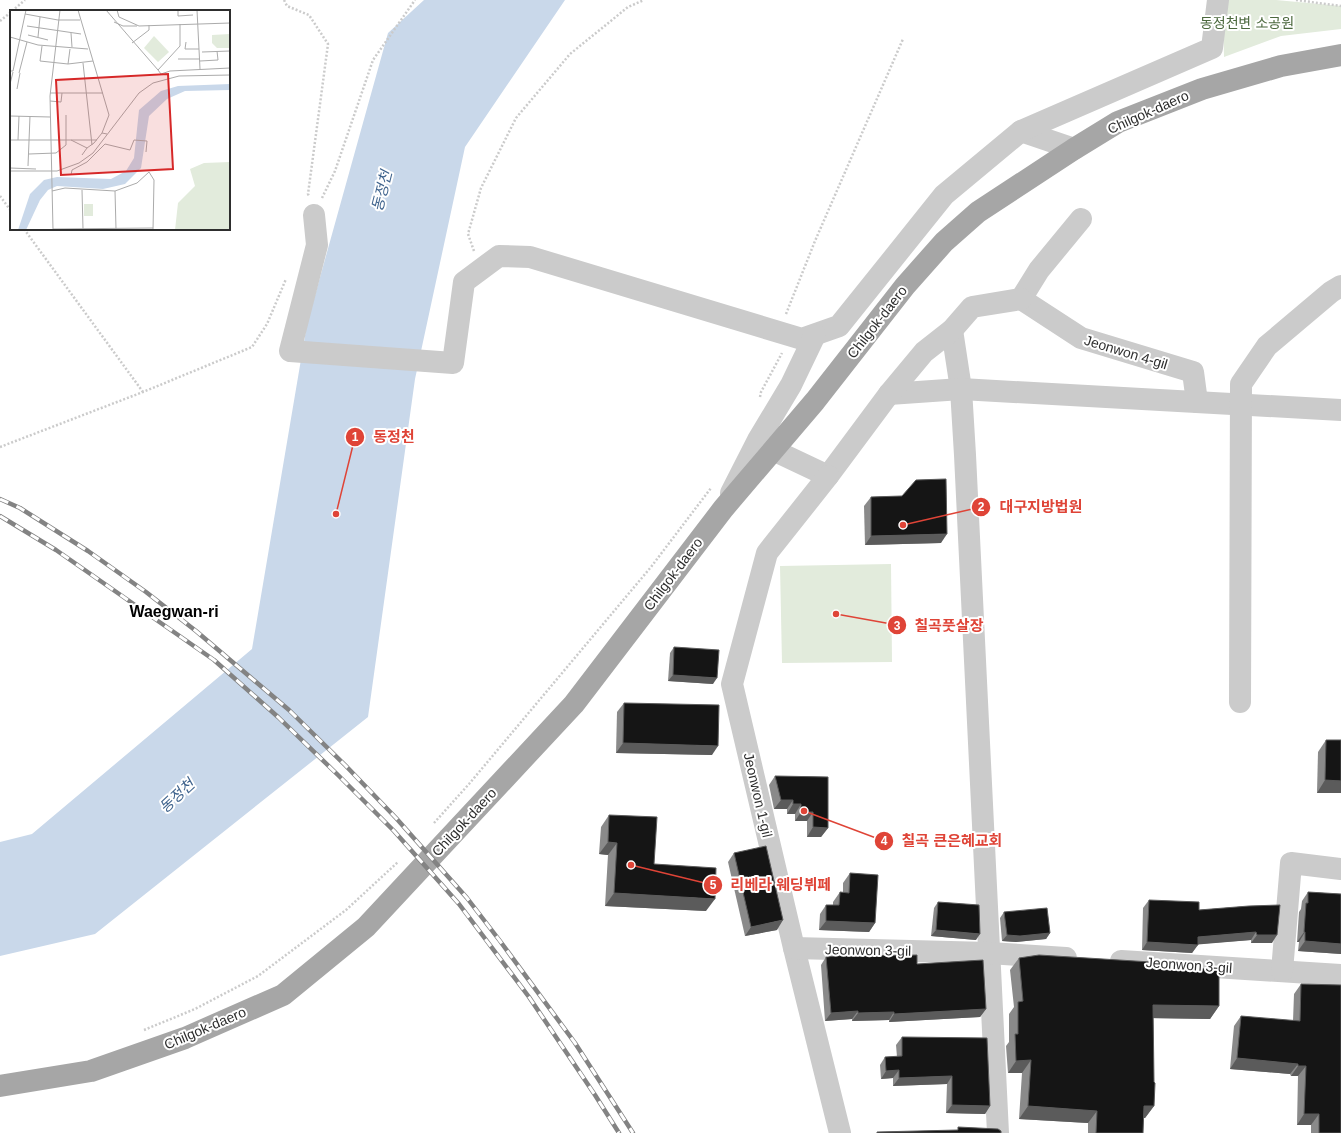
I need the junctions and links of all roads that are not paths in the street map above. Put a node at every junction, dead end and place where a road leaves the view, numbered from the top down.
1 (1218, 0) edge
2 (1341, 55) edge
3 (1021, 131) junction
4 (1074, 149) junction
5 (314, 215) road end
6 (1081, 219) dead end
7 (1341, 286) edge
8 (1020, 299) junction
9 (952, 330) junction
10 (815, 335) junction
11 (961, 389) junction
12 (890, 394) junction
13 (1197, 402) junction
14 (1240, 405) junction
15 (1341, 410) edge
16 (773, 450) junction
17 (828, 476) junction
18 (723, 509) junction
19 (1240, 702) dead end
20 (1341, 869) edge
21 (794, 948) junction
22 (989, 953) junction
23 (1282, 971) junction
24 (1341, 975) edge
25 (0, 1086) edge
26 (840, 1133) edge
27 (998, 1133) edge

1 - 3 street
2 - 4 main road, Chilgok-daero
3 - 4 street
3 - 10 street
4 - 16 main road, Chilgok-daero
5 - 10 street
6 - 8 street
7 - 14 street
8 - 9 street, Jeonwon 1-gil
8 - 13 street, Jeonwon 4-gil
9 - 11 street
9 - 12 street, Jeonwon 1-gil
10 - 18 street
11 - 12 street
11 - 13 street
11 - 22 street
12 - 17 street, Jeonwon 1-gil
13 - 14 street
14 - 15 street
14 - 19 street
16 - 17 street
16 - 18 main road, Chilgok-daero
17 - 21 street, Jeonwon 1-gil
18 - 25 main road, Chilgok-daero
20 - 23 street
21 - 22 street, Jeonwon 3-gil
21 - 26 street, Jeonwon 1-gil
22 - 23 street, Jeonwon 3-gil
22 - 27 street
23 - 24 street, Jeonwon 3-gil

